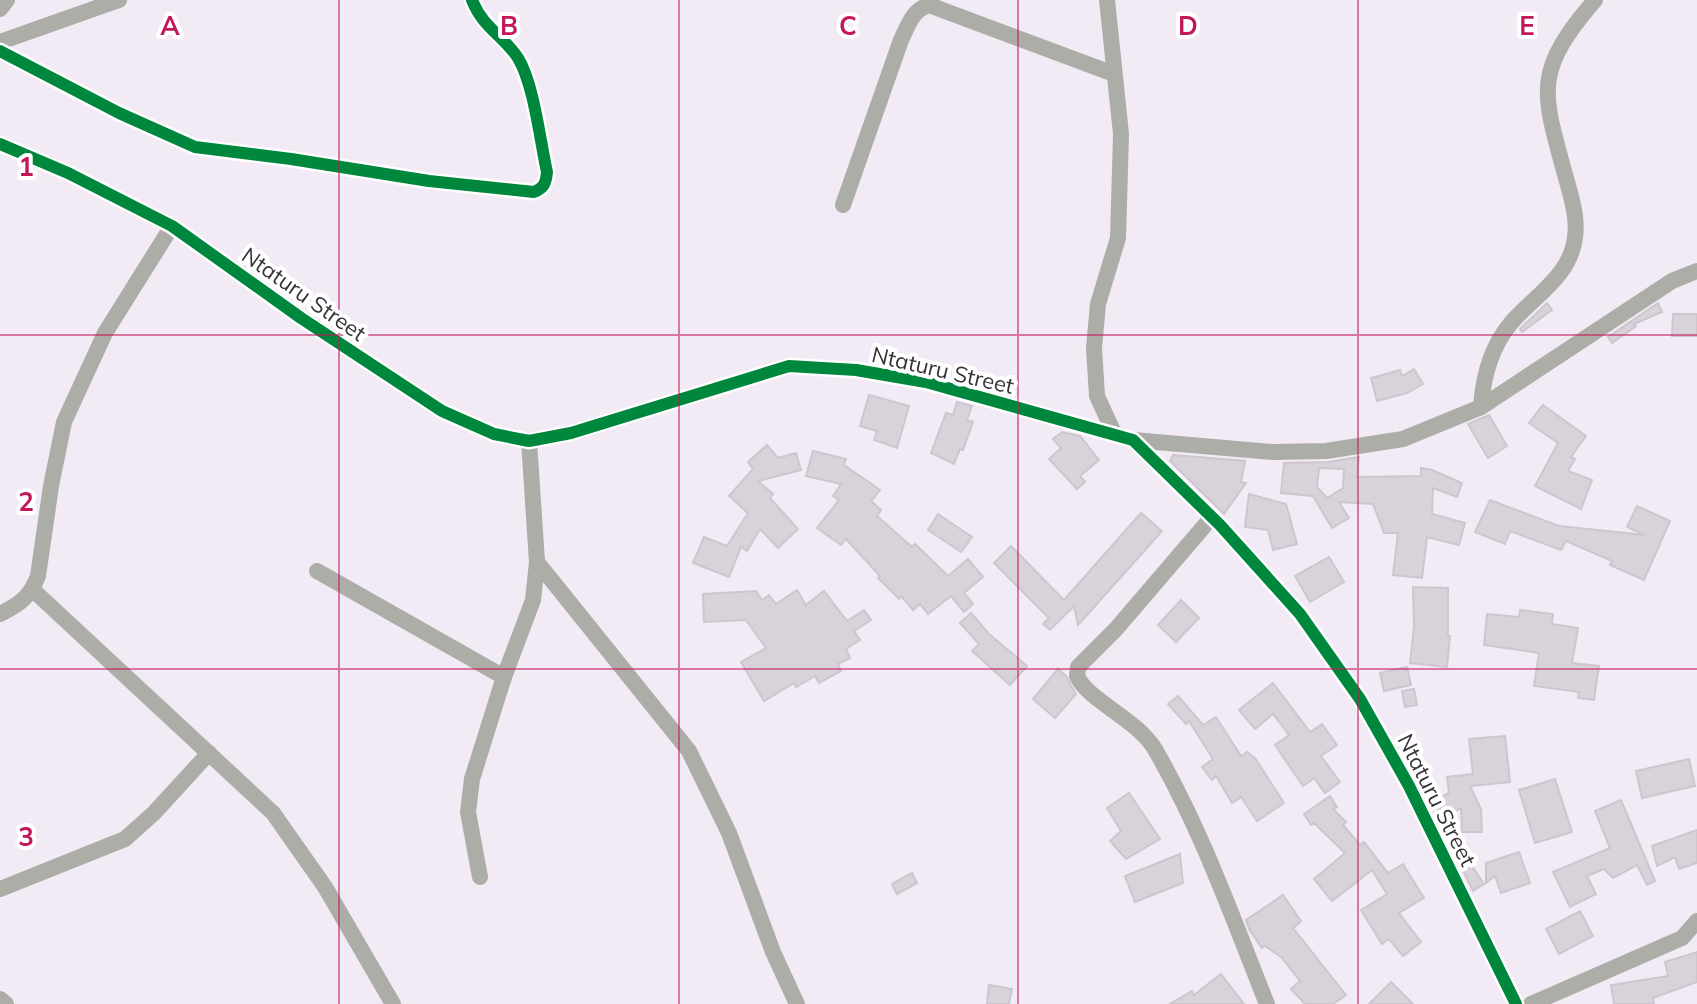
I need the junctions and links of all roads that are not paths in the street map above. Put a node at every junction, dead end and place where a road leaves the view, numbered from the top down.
1 (7, 0) edge
2 (119, 0) edge
3 (472, 0) edge
4 (1107, 0) edge
5 (1595, 0) edge
6 (0, 9) edge
7 (0, 42) edge
8 (0, 51) edge
9 (1114, 74) junction
10 (0, 144) edge
11 (843, 205) dead end
12 (172, 226) junction
13 (1697, 271) edge
14 (1481, 407) junction
15 (1114, 433) junction
16 (1133, 440) junction
17 (529, 441) junction
18 (1212, 517) junction
19 (537, 562) junction
20 (317, 571) dead end
21 (33, 590) junction
22 (0, 614) edge
23 (504, 677) junction
24 (209, 753) junction
25 (480, 877) dead end
26 (0, 889) edge
27 (1697, 921) edge
28 (0, 999) edge
29 (6, 1004) edge
30 (393, 1004) edge
31 (797, 1004) edge
32 (1267, 1004) edge
33 (1516, 1004) edge
34 (1531, 1004) edge

1 - 6 street
2 - 7 street
3 - 8 street
4 - 9 street
5 - 14 street
9 - 11 street
9 - 15 street
10 - 12 street, Ntaturu Street
12 - 17 street, Ntaturu Street
12 - 21 street
13 - 14 street
14 - 16 street
15 - 16 street, Ntaturu Street
15 - 17 street, Ntaturu Street
16 - 18 street, Ntaturu Street
17 - 19 street
18 - 32 street
18 - 33 street, Ntaturu Street
19 - 23 street
19 - 31 street
20 - 23 street
21 - 22 street
21 - 24 street
23 - 25 street
24 - 26 street
24 - 30 street
27 - 34 street
28 - 29 street

